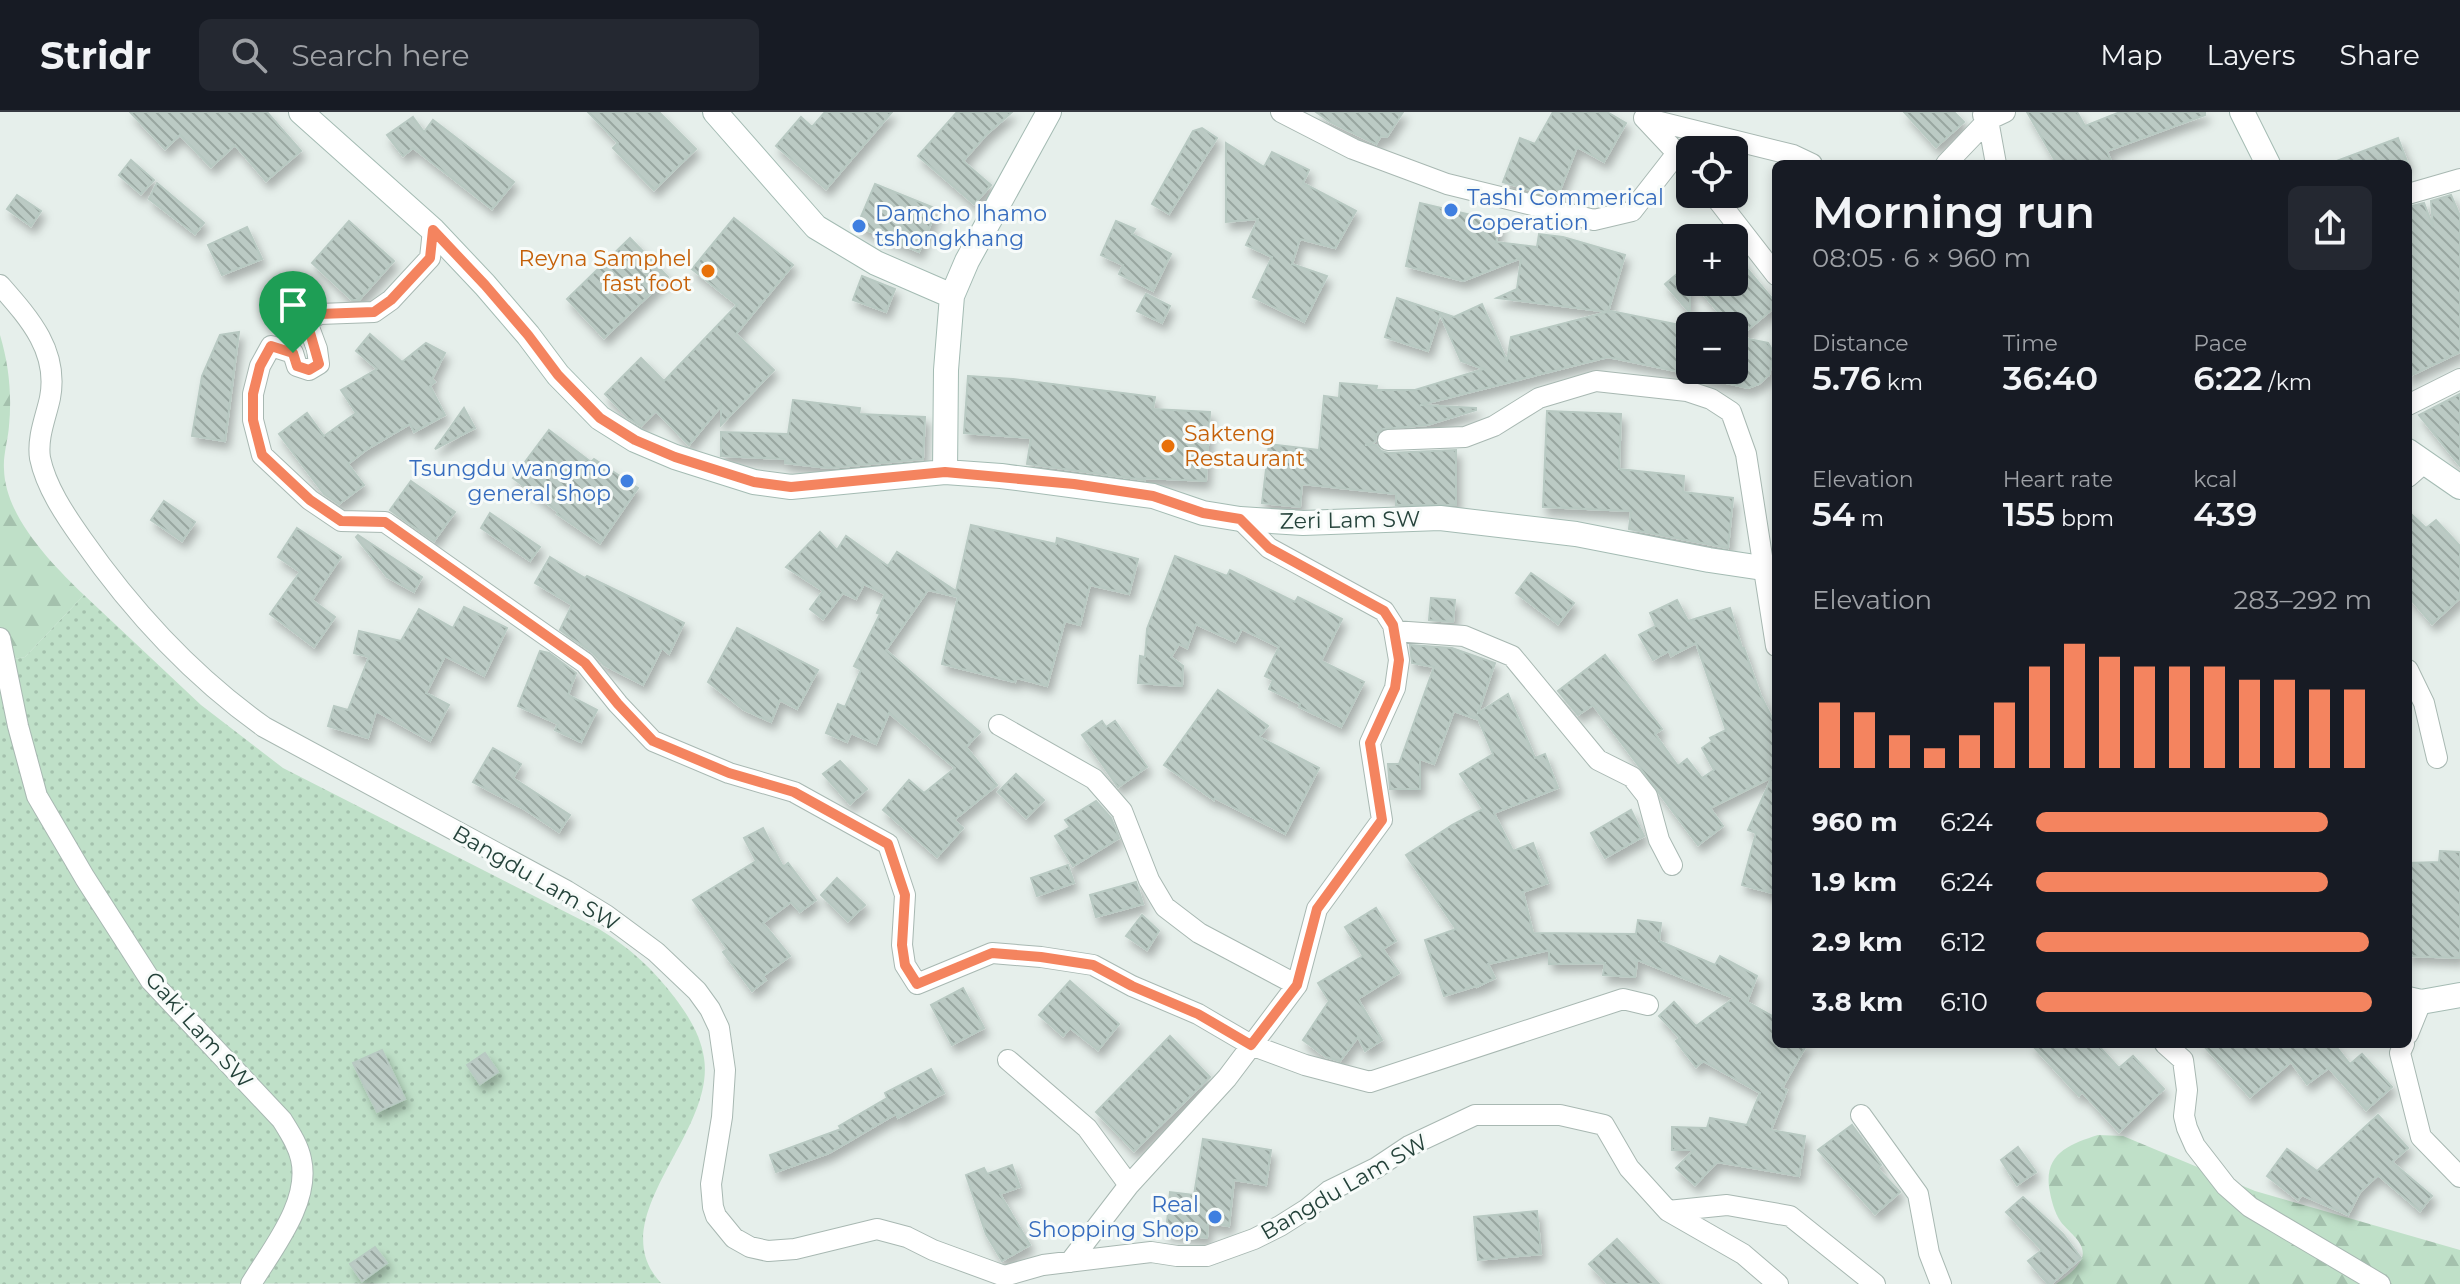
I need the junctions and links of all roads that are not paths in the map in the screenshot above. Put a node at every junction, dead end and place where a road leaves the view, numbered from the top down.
1 (301, 112) edge
2 (715, 112) edge
3 (1049, 112) edge
4 (1281, 112) edge
5 (2242, 112) edge
6 (1641, 115) edge
7 (1991, 115) edge
8 (1676, 151) edge
9 (1804, 160) edge
10 (1950, 160) edge
11 (1996, 160) edge
12 (2266, 160) edge
13 (1676, 167) edge
14 (2460, 179) edge
15 (2412, 193) edge
16 (1724, 208) edge
17 (433, 230) junction
18 (1772, 270) edge
19 (0, 285) edge
20 (952, 296) junction
21 (2460, 379) edge
22 (2412, 403) edge
23 (1388, 440) dead end
24 (2414, 464) edge
25 (945, 472) junction
26 (2460, 487) edge
27 (1240, 519) junction
28 (1769, 568) edge
29 (1772, 601) edge
30 (1394, 631) junction
31 (0, 638) edge
32 (2412, 678) edge
33 (999, 725) dead end
34 (2437, 758) dead end
35 (1672, 865) dead end
36 (1297, 985) junction
37 (2460, 995) edge
38 (2415, 1000) edge
39 (1648, 1005) dead end
40 (1251, 1045) junction
41 (2170, 1048) edge
42 (2402, 1048) edge
43 (1008, 1060) dead end
44 (1861, 1115) dead end
45 (2460, 1177) edge
46 (1129, 1185) junction
47 (1668, 1211) junction
48 (1070, 1262) junction
49 (251, 1284) edge
50 (1778, 1284) edge
51 (1875, 1284) edge
52 (1941, 1284) edge
53 (2380, 1284) edge

1 - 17 street, Zeri Lam SW
2 - 20 street
3 - 20 street
4 - 13 street
5 - 12 street
6 - 8 street
6 - 9 street
7 - 10 street
7 - 11 street
14 - 15 street
16 - 18 street
17 - 25 street, Zeri Lam SW
17 - 40 street
19 - 48 street, Bangdu Lam SW
20 - 25 street
21 - 22 street
23 - 28 street
24 - 26 street
25 - 27 street, Zeri Lam SW
27 - 28 street, Zeri Lam SW
27 - 30 street
28 - 29 street
30 - 35 street
30 - 36 street
31 - 49 street, Gaki Lam SW
32 - 34 street
33 - 36 street
36 - 40 street
37 - 38 street
39 - 40 street
40 - 46 street
41 - 53 street
42 - 45 street
43 - 46 street
44 - 52 street
46 - 48 street
47 - 48 street, Bangdu Lam SW
47 - 50 street, Bangdu Lam SW
47 - 51 street

